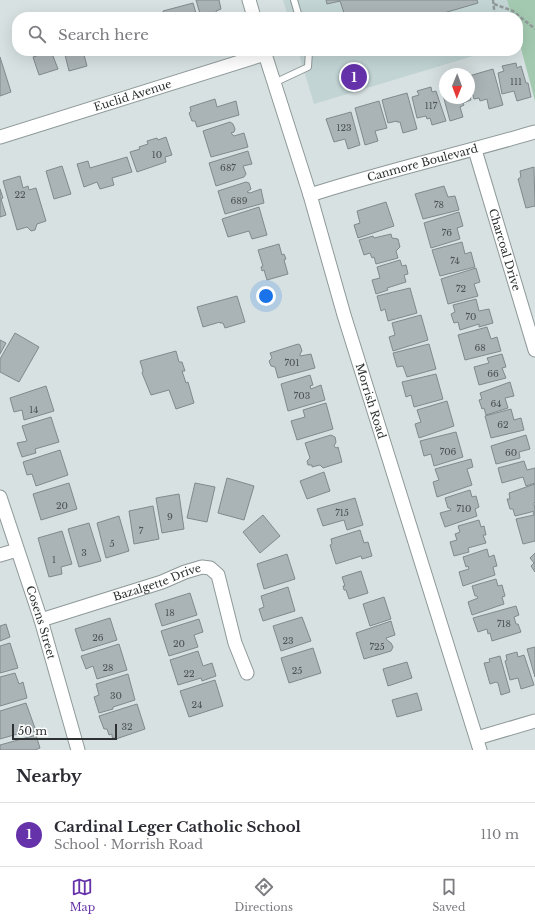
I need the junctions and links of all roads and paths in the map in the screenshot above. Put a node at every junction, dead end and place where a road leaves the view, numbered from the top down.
1 (249, 0) edge
2 (294, 0) edge
3 (493, 0) edge
4 (494, 4) junction
5 (253, 12) edge
6 (298, 12) edge
7 (495, 12) edge
8 (514, 12) edge
9 (523, 19) edge
10 (535, 29) edge
11 (252, 56) edge
12 (265, 56) edge
13 (309, 56) edge
14 (274, 83) junction
15 (535, 132) edge
16 (0, 137) edge
17 (475, 150) junction
18 (310, 195) junction
19 (535, 350) edge
20 (0, 497) edge
21 (17, 550) junction
22 (0, 555) edge
23 (41, 620) junction
24 (247, 673) dead end
25 (535, 721) edge
26 (478, 744) edge
27 (78, 750) edge

1 - 5 street
2 - 6 lane
3 - 4 path
4 - 7 path
4 - 8 path
9 - 10 path
11 - 16 street, Euclid Avenue
12 - 14 street, Morrish Road
13 - 14 lane
14 - 18 street, Morrish Road
15 - 17 street, Canmore Boulevard
17 - 18 street, Canmore Boulevard
17 - 19 street, Charcoal Drive
18 - 26 street, Morrish Road
20 - 21 street, Cosens Street
21 - 22 street
21 - 23 street, Cosens Street
23 - 24 street, Bazalgette Drive
23 - 27 street, Cosens Street
25 - 26 street

